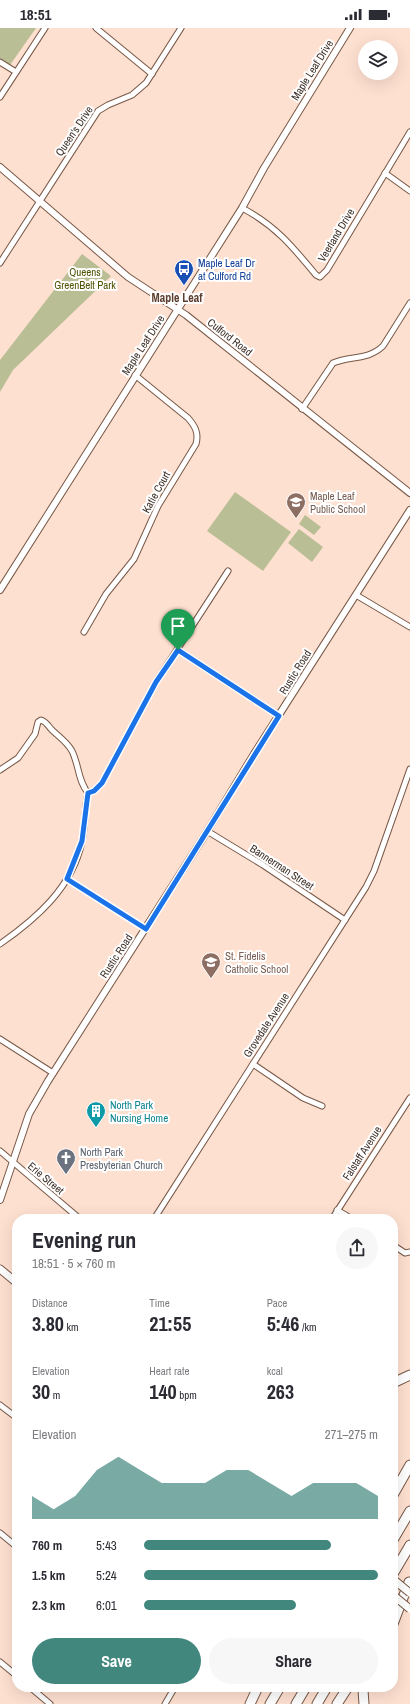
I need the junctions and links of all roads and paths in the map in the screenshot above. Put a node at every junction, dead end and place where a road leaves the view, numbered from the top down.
1 (45, 28) edge
2 (96, 28) edge
3 (180, 28) edge
4 (350, 28) edge
5 (0, 62) edge
6 (16, 72) junction
7 (152, 74) junction
8 (0, 97) edge
9 (410, 132) edge
10 (0, 167) edge
11 (385, 173) junction
12 (410, 191) edge
13 (40, 202) junction
14 (242, 208) junction
15 (0, 262) edge
16 (410, 303) edge
17 (178, 310) junction
18 (135, 375) junction
19 (302, 409) junction
20 (410, 493) edge
21 (410, 510) edge
22 (228, 571) dead end
23 (0, 590) edge
24 (356, 595) junction
25 (410, 627) edge
26 (84, 632) dead end
27 (178, 650) junction
28 (279, 716) junction
29 (410, 769) edge
30 (0, 770) edge
31 (88, 793) junction
32 (207, 831) junction
33 (67, 879) junction
34 (345, 920) junction
35 (146, 929) junction
36 (0, 944) edge
37 (0, 1039) edge
38 (253, 1064) junction
39 (53, 1073) junction
40 (410, 1098) edge
41 (322, 1106) dead end
42 (0, 1151) edge
43 (13, 1162) junction
44 (0, 1200) edge
45 (338, 1210) junction
46 (74, 1214) edge
47 (157, 1214) edge
48 (335, 1214) edge
49 (344, 1214) edge
50 (398, 1248) edge
51 (410, 1252) edge
52 (0, 1269) edge
53 (12, 1279) edge
54 (410, 1376) edge
55 (398, 1381) edge
56 (0, 1405) edge
57 (12, 1414) edge
58 (410, 1465) edge
59 (398, 1486) edge
60 (410, 1511) edge
61 (398, 1531) edge
62 (0, 1533) edge
63 (12, 1543) edge
64 (410, 1545) edge
65 (398, 1565) edge
66 (410, 1582) edge
67 (398, 1583) edge
68 (410, 1593) edge
69 (398, 1599) edge
70 (398, 1602) edge
71 (410, 1609) edge
72 (398, 1612) edge
73 (0, 1662) edge
74 (12, 1672) edge
75 (36, 1692) edge
76 (172, 1692) edge
77 (256, 1692) edge
78 (277, 1692) edge
79 (303, 1692) edge
80 (324, 1692) edge
81 (345, 1692) edge
82 (363, 1692) edge
83 (50, 1704) edge
84 (165, 1704) edge
85 (250, 1704) edge
86 (270, 1704) edge
87 (296, 1704) edge
88 (317, 1704) edge
89 (337, 1704) edge
90 (364, 1704) edge

1 - 6 street
2 - 7 street
3 - 7 street, Queen's Drive
4 - 14 street, Maple Leaf Drive
5 - 6 street
6 - 8 street
7 - 13 street, Queen's Drive
9 - 11 street, Veerland Drive
10 - 13 street, Culford Road
11 - 12 street
11 - 14 street, Veerland Drive
13 - 15 street, Queen's Drive
13 - 17 street, Culford Road
14 - 17 street, Maple Leaf Drive
16 - 19 street
17 - 18 street, Maple Leaf Drive
17 - 19 street, Culford Road
18 - 23 street, Maple Leaf Drive
18 - 26 street, Katie Court
19 - 20 street, Culford Road
21 - 24 street, Rustic Road
22 - 27 street
24 - 25 street
24 - 28 street, Rustic Road
27 - 28 street
27 - 31 street
28 - 32 street, Rustic Road
29 - 34 street, Grovedale Avenue
30 - 31 street
31 - 33 street
32 - 34 street, Bannerman Street
32 - 35 street, Rustic Road
33 - 35 street
33 - 36 street
34 - 38 street, Grovedale Avenue
35 - 39 street, Rustic Road
37 - 39 street
38 - 41 street
38 - 47 street, Grovedale Avenue
39 - 43 street, Rustic Road
40 - 45 street, Falstaff Avenue
42 - 43 street, Erie Street
43 - 44 street, Rustic Road
43 - 46 street, Erie Street
45 - 48 street, Falstaff Avenue
45 - 49 street
50 - 51 street
52 - 53 main road
54 - 55 highway
56 - 57 street
58 - 59 highway
60 - 61 highway
62 - 63 street
64 - 65 highway
66 - 70 highway
66 - 72 highway
67 - 68 main road, bridge
69 - 71 main road, bridge
73 - 74 street
75 - 83 street
76 - 84 street
77 - 85 highway
78 - 86 highway
79 - 87 highway
80 - 88 highway
81 - 89 highway
82 - 90 highway

